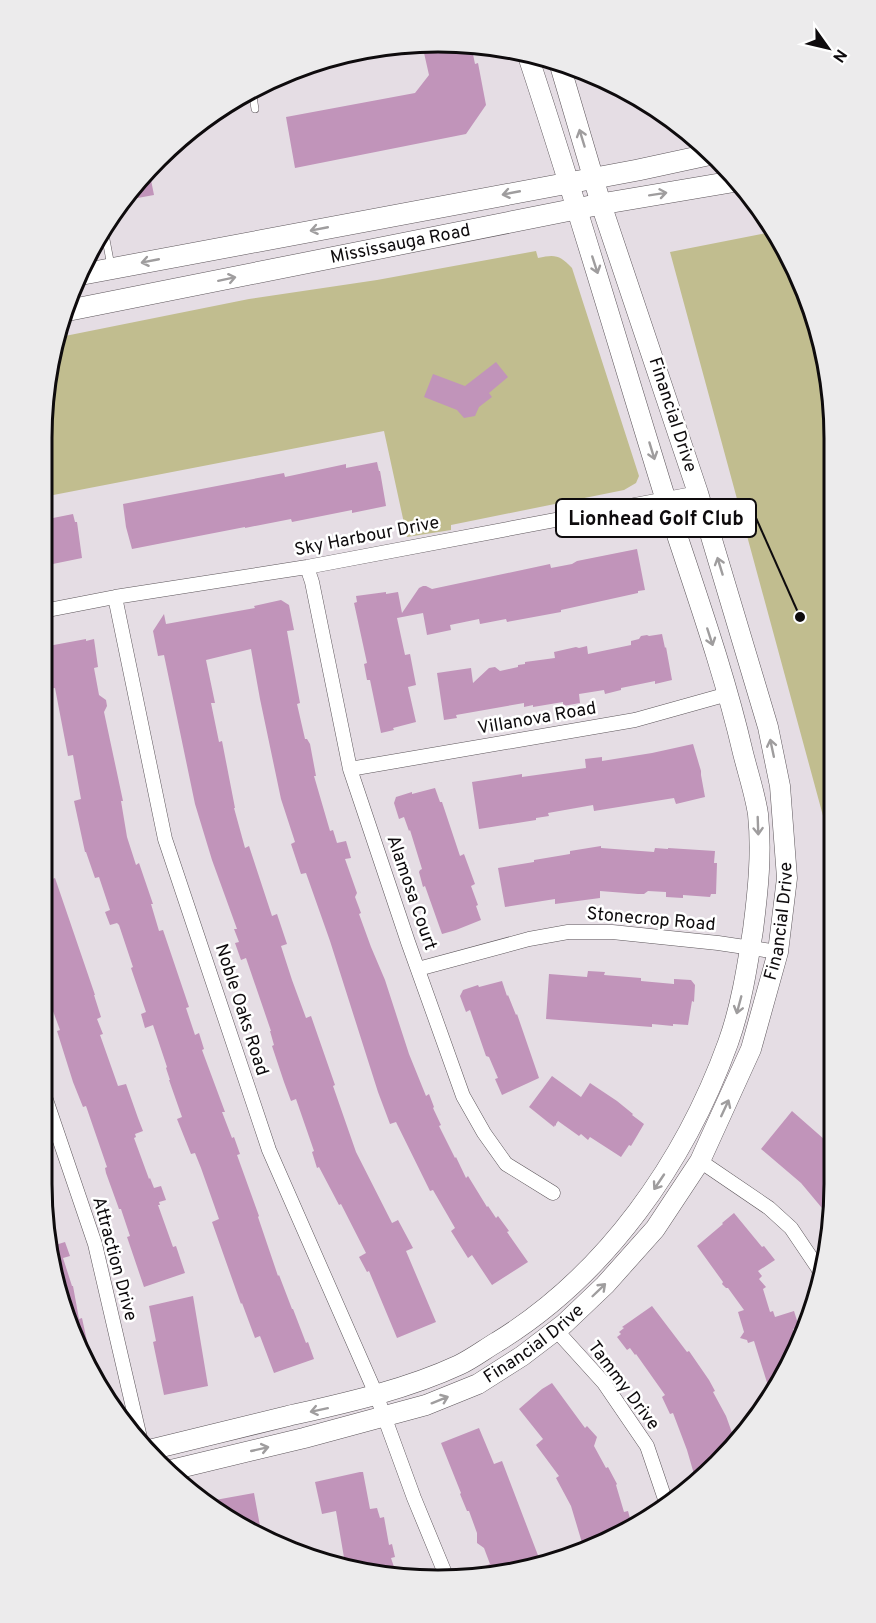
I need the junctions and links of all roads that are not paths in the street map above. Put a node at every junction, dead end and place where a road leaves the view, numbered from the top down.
1 (531, 64) edge
2 (562, 73) edge
3 (253, 99) edge
4 (255, 109) dead end
5 (701, 156) edge
6 (594, 178) junction
7 (568, 183) junction
8 (727, 183) edge
9 (601, 204) junction
10 (577, 209) junction
11 (106, 241) edge
12 (111, 269) junction
13 (89, 273) edge
14 (75, 309) edge
15 (698, 493) junction
16 (666, 499) junction
17 (307, 567) junction
18 (115, 597) junction
19 (52, 609) edge
20 (728, 694) junction
21 (350, 769) junction
22 (750, 948) junction
23 (778, 952) junction
24 (418, 969) junction
25 (52, 1117) edge
26 (700, 1161) junction
27 (553, 1192) dead end
28 (815, 1264) edge
29 (556, 1330) junction
30 (376, 1394) junction
31 (384, 1417) junction
32 (137, 1426) edge
33 (156, 1448) edge
34 (177, 1469) edge
35 (664, 1497) edge
36 (444, 1570) edge

1 - 7 street, Financial Drive
6 -> 2 street, Financial Drive
3 - 4 lane
5 - 6 main road, Mississauga Road
6 - 7 main road, Mississauga Road
6 - 9 street, Financial Drive
7 - 10 street, Financial Drive
7 -> 12 main road, Mississauga Road
9 -> 8 main road, Mississauga Road
9 - 10 main road, Mississauga Road
9 - 15 street, Financial Drive
14 -> 10 main road, Mississauga Road
10 -> 16 street, Financial Drive
11 - 12 lane
12 - 13 main road, Mississauga Road
15 - 16 street, Sky Harbour Drive
23 -> 15 street, Financial Drive
16 - 17 street, Sky Harbour Drive
16 -> 20 street, Financial Drive
17 - 18 street, Sky Harbour Drive
17 - 21 street, Alamosa Court
18 - 19 street, Sky Harbour Drive
18 - 30 street, Noble Oaks Road
20 - 21 street, Villanova Road
20 -> 22 street, Financial Drive
21 - 24 street, Alamosa Court
22 - 23 street, Stonecrop Road
22 - 24 street, Stonecrop Road
22 -> 30 street, Financial Drive
26 -> 23 street, Financial Drive
24 - 27 street, Alamosa Court
25 - 32 street, Attraction Drive
26 - 28 street
29 -> 26 street, Financial Drive
31 -> 29 street, Financial Drive
29 - 35 street, Tammy Drive
30 - 31 street, Noble Oaks Road
30 -> 33 street, Financial Drive
34 -> 31 street, Financial Drive
31 - 36 street, Noble Oaks Road

